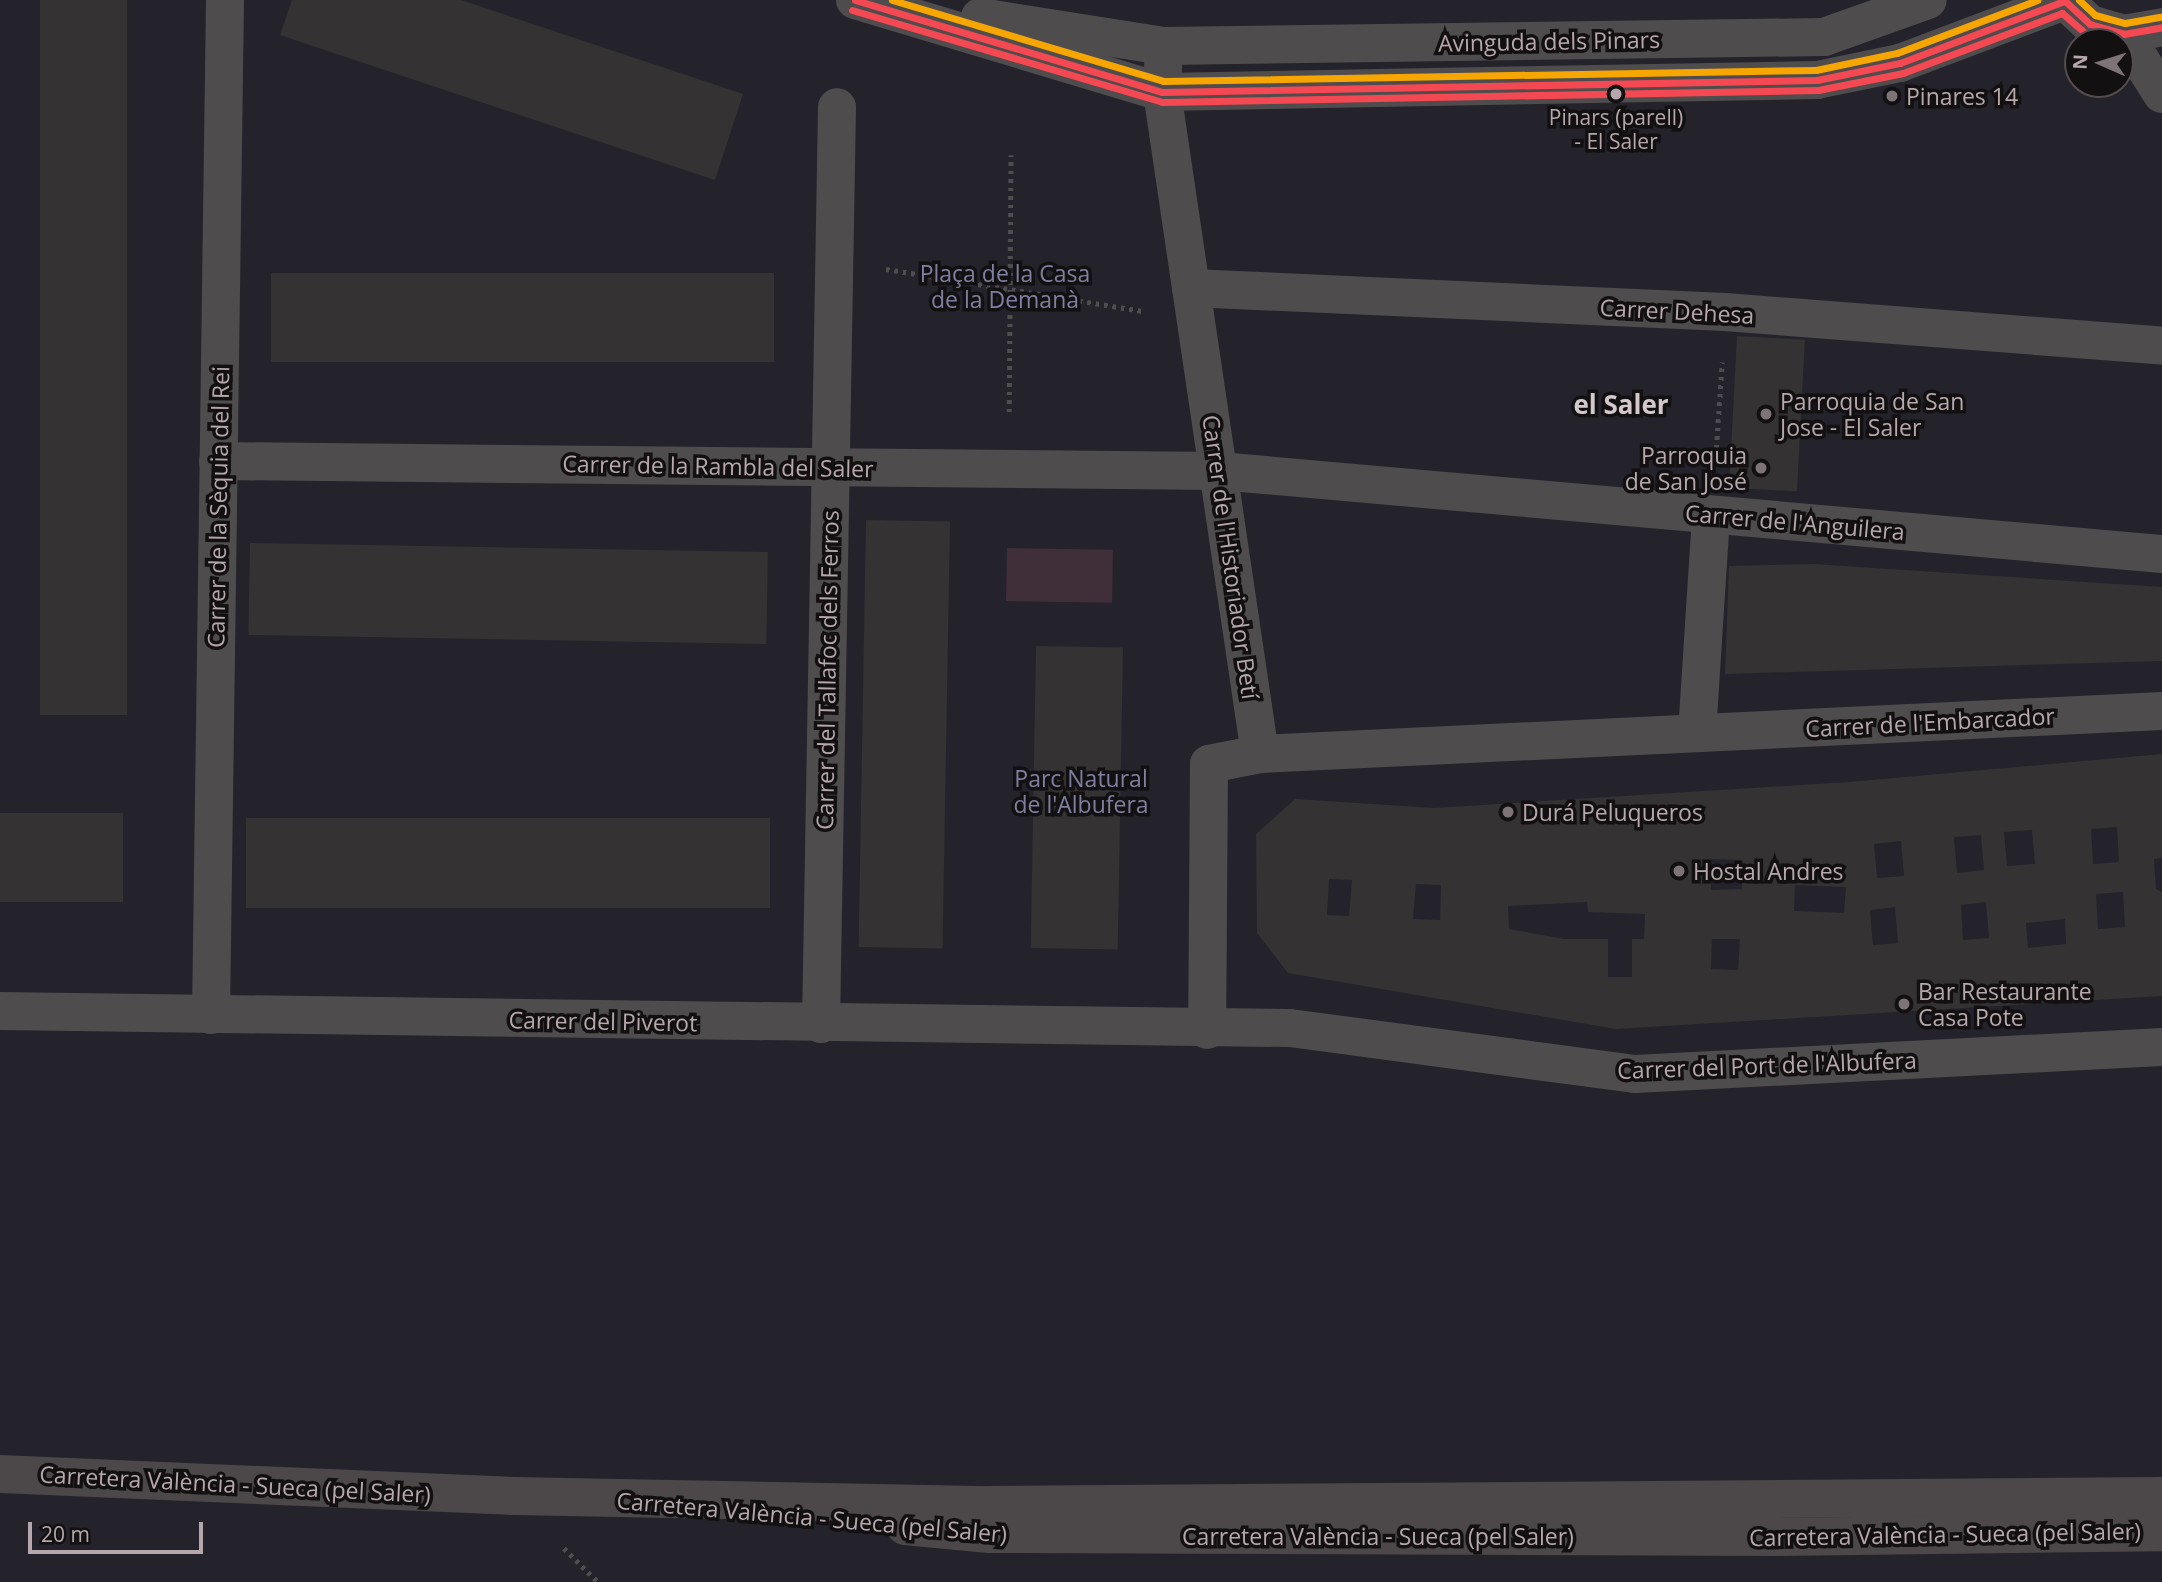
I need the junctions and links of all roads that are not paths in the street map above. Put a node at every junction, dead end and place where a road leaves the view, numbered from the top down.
1 (225, 0) edge
2 (855, 0) edge
3 (877, 0) edge
4 (1928, 0) edge
5 (2064, 1) edge
6 (2162, 27) edge
7 (2104, 28) edge
8 (2134, 32) edge
9 (1164, 46) junction
10 (2134, 50) edge
11 (1162, 92) junction
12 (2162, 93) edge
13 (837, 107) dead end
14 (1191, 288) junction
15 (2162, 346) edge
16 (218, 461) junction
17 (831, 467) junction
18 (1219, 471) junction
19 (1712, 515) junction
20 (2162, 554) edge
21 (2162, 711) edge
22 (1697, 733) junction
23 (1260, 754) junction
24 (0, 1011) edge
25 (211, 1015) junction
26 (821, 1024) junction
27 (1207, 1030) junction
28 (2162, 1047) edge
29 (0, 1474) edge
30 (2162, 1496) edge
31 (596, 1498) junction
32 (2162, 1532) edge

1 - 16 street, Carrer de la Sèquia del Rei
2 - 11 street, Avinguda dels Pinars
3 - 9 street, Avinguda dels Pinars
4 - 9 street, Avinguda dels Pinars
5 - 7 street
5 - 11 street, Avinguda dels Pinars
6 - 8 street
9 - 11 street, Carrer de l'Historiador Betí
10 - 12 street
11 - 14 street, Carrer de l'Historiador Betí
13 - 17 street, Carrer del Tallafoc dels Ferros
14 - 15 street, Carrer Dehesa
14 - 18 street, Carrer de l'Historiador Betí
16 - 17 street, Carrer de la Rambla del Saler
16 - 25 street, Carrer de la Sèquia del Rei
17 - 18 street, Carrer de la Rambla del Saler
17 - 26 street, Carrer del Tallafoc dels Ferros
18 - 19 street, Carrer de l'Anguilera
18 - 23 street, Carrer de l'Historiador Betí
19 - 20 street, Carrer de l'Anguilera
19 - 22 street
21 - 22 street, Carrer de l'Embarcador
22 - 23 street, Carrer de l'Embarcador
23 - 27 street
24 - 25 street, Carrer del Piverot
25 - 26 street, Carrer del Piverot
26 - 27 street, Carrer del Piverot
27 - 28 street, Carrer del Port de l'Albufera
29 - 31 main road, Carretera València - Sueca (pel Saler)
30 - 31 main road, Carretera València - Sueca (pel Saler)
31 - 32 main road, Carretera València - Sueca (pel Saler)

